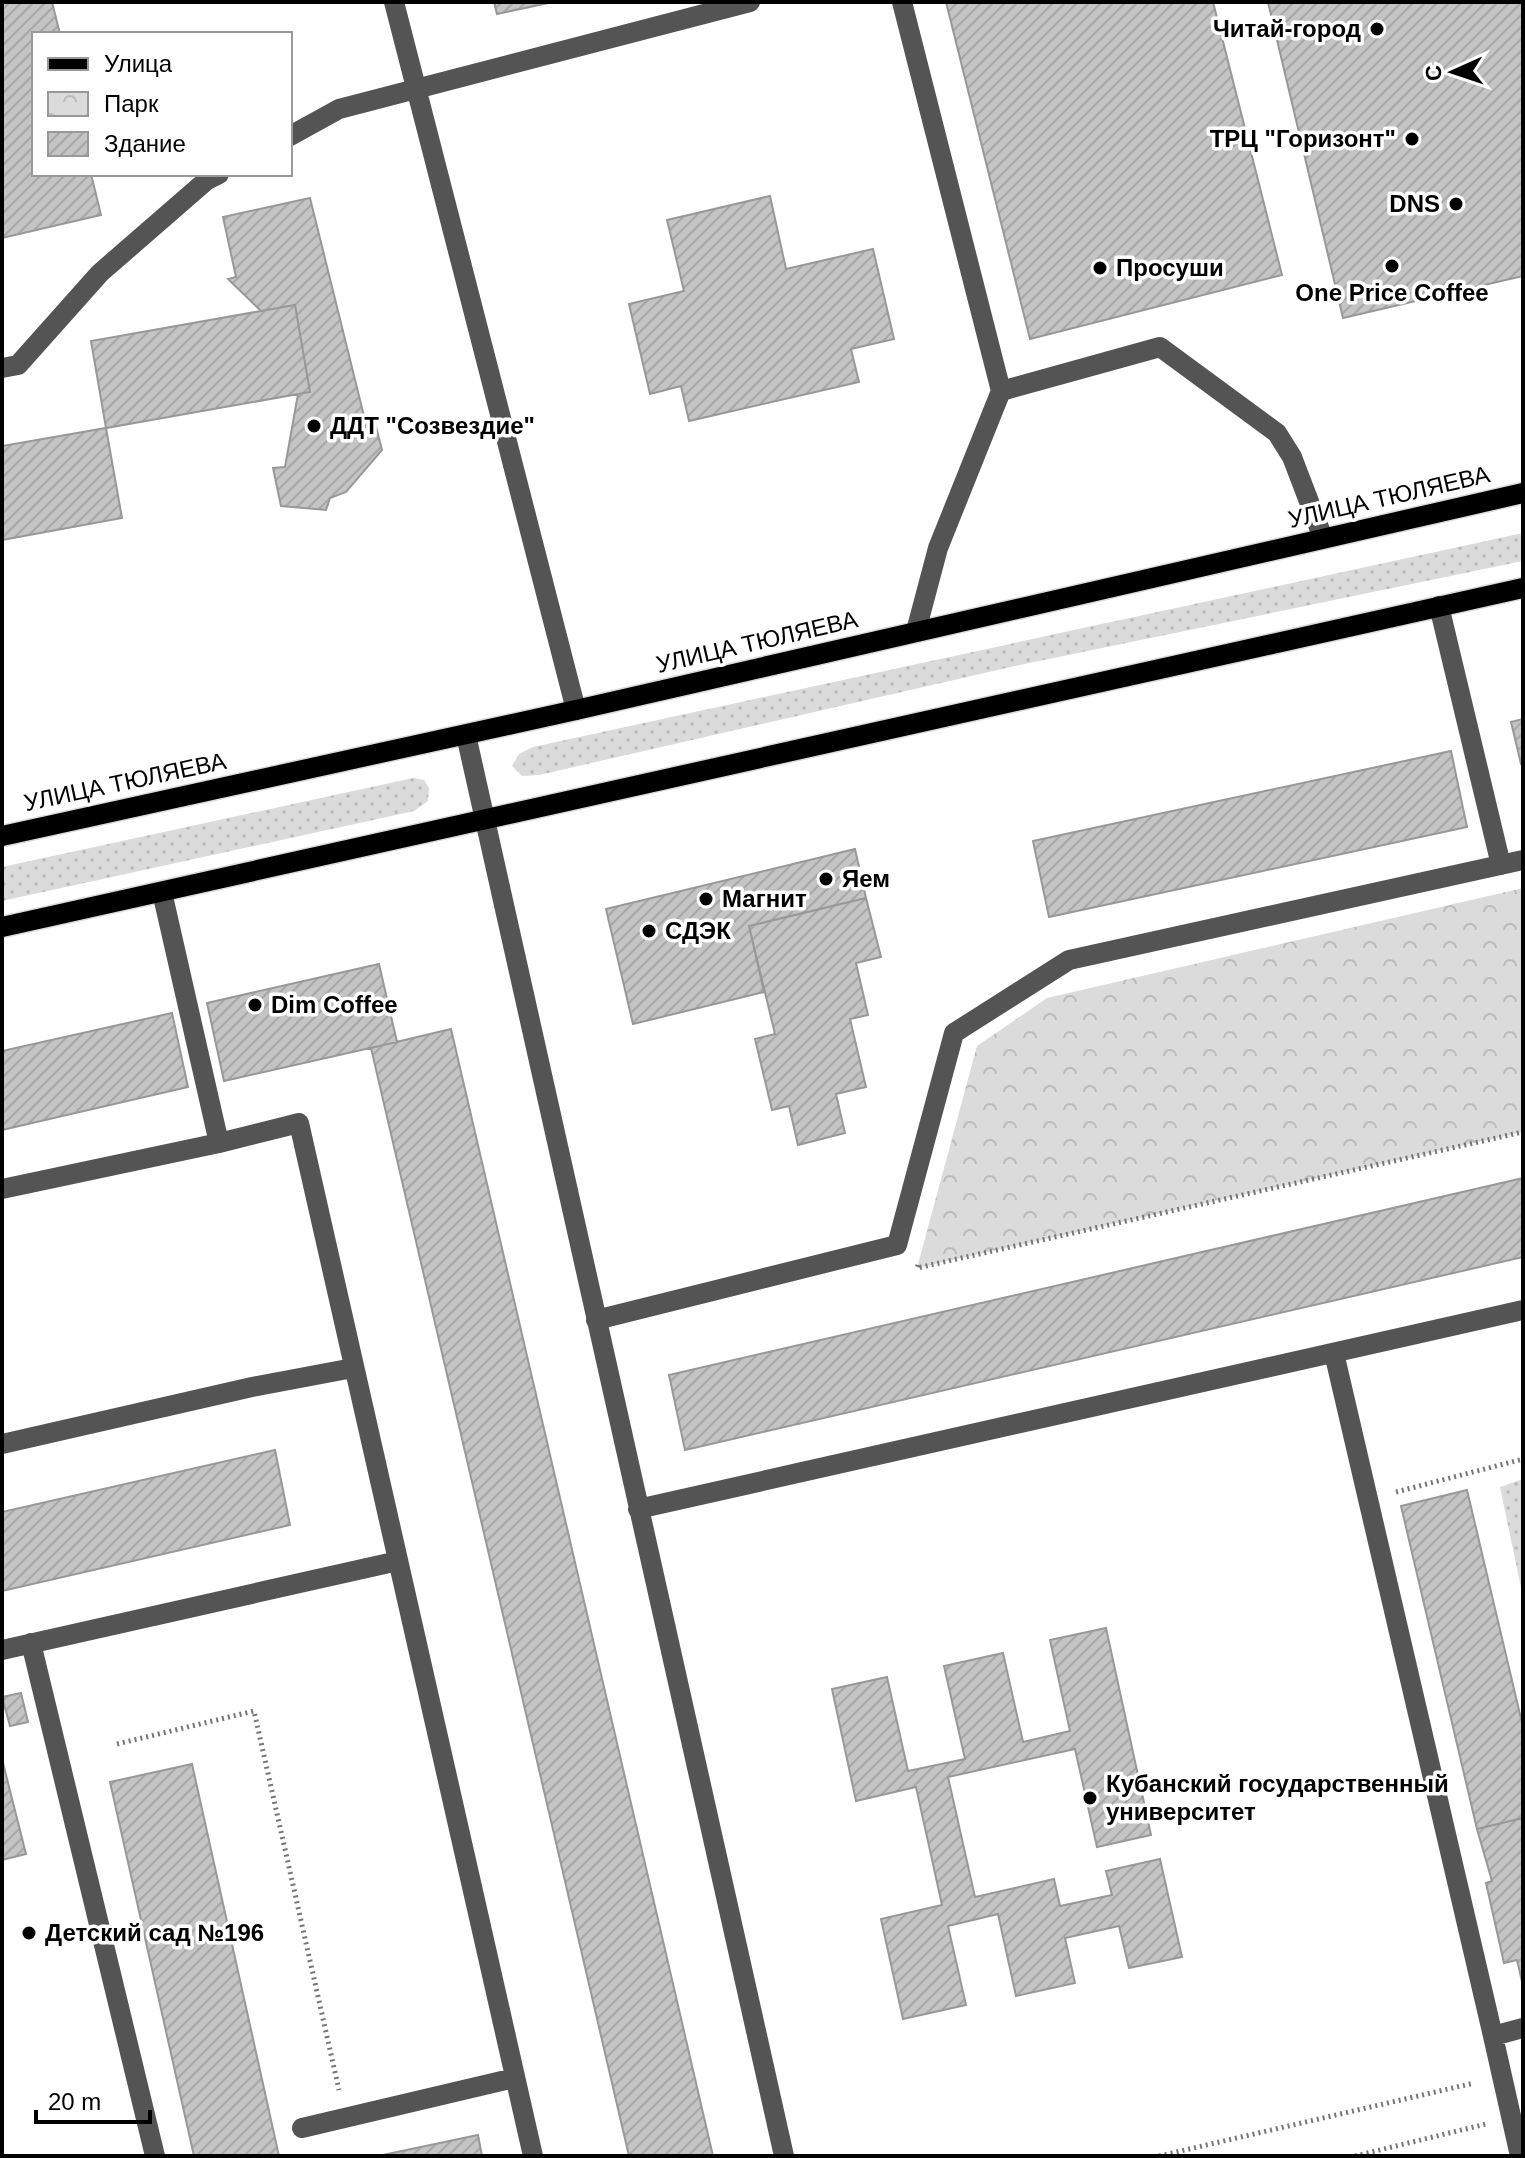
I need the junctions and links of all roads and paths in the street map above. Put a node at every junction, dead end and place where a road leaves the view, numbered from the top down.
1 (394, 2) edge
2 (750, 2) edge
3 (902, 2) edge
4 (416, 87) junction
5 (292, 135) edge
6 (215, 176) edge
7 (2, 368) edge
8 (1001, 391) junction
9 (1523, 493) edge
10 (1323, 538) junction
11 (1523, 588) edge
12 (1439, 606) junction
13 (916, 631) junction
14 (576, 710) junction
15 (466, 735) junction
16 (485, 819) junction
17 (2, 836) edge
18 (1523, 860) edge
19 (1501, 865) junction
20 (162, 892) junction
21 (2, 927) edge
22 (1523, 1132) edge
23 (219, 1143) junction
24 (2, 1189) edge
25 (921, 1254) dead end
26 (1523, 1310) edge
27 (596, 1320) junction
28 (1334, 1353) junction
29 (353, 1368) junction
30 (2, 1444) edge
31 (1523, 1459) edge
32 (1369, 1499) junction
33 (638, 1509) junction
34 (398, 1561) junction
35 (31, 1643) junction
36 (2, 1650) edge
37 (117, 1744) dead end
38 (1523, 2028) edge
39 (1493, 2036) junction
40 (1503, 2076) junction
41 (514, 2078) junction
42 (345, 2118) junction
43 (1513, 2118) junction
44 (302, 2128) dead end
45 (155, 2156) edge
46 (533, 2156) edge
47 (784, 2156) edge
48 (1159, 2156) edge
49 (1355, 2156) edge
50 (1520, 2156) edge

1 - 4 lane
2 - 4 lane
3 - 8 lane
4 - 5 lane
4 - 14 lane
6 - 7 lane
8 - 10 lane
8 - 13 lane
9 - 10 main road, УЛИЦА ТЮЛЯЕВА
10 - 13 main road, УЛИЦА ТЮЛЯЕВА
11 - 12 main road
12 - 16 main road
12 - 19 lane
13 - 14 main road, УЛИЦА ТЮЛЯЕВА
14 - 15 main road, УЛИЦА ТЮЛЯЕВА
15 - 16 lane
15 - 17 main road, УЛИЦА ТЮЛЯЕВА
16 - 20 main road
16 - 27 lane
18 - 19 lane
19 - 27 lane
20 - 21 main road
20 - 23 lane
22 - 25 path
23 - 24 lane
23 - 29 lane
26 - 28 lane
27 - 33 lane
28 - 32 lane
28 - 33 lane
29 - 30 lane
29 - 34 lane
31 - 32 path
32 - 39 lane
33 - 47 lane
34 - 35 lane
34 - 41 lane
35 - 36 lane
35 - 45 lane
37 - 42 path
38 - 39 lane
39 - 40 lane
40 - 43 lane
40 - 48 path
41 - 42 lane
41 - 46 lane
42 - 44 lane
43 - 49 path
43 - 50 lane

